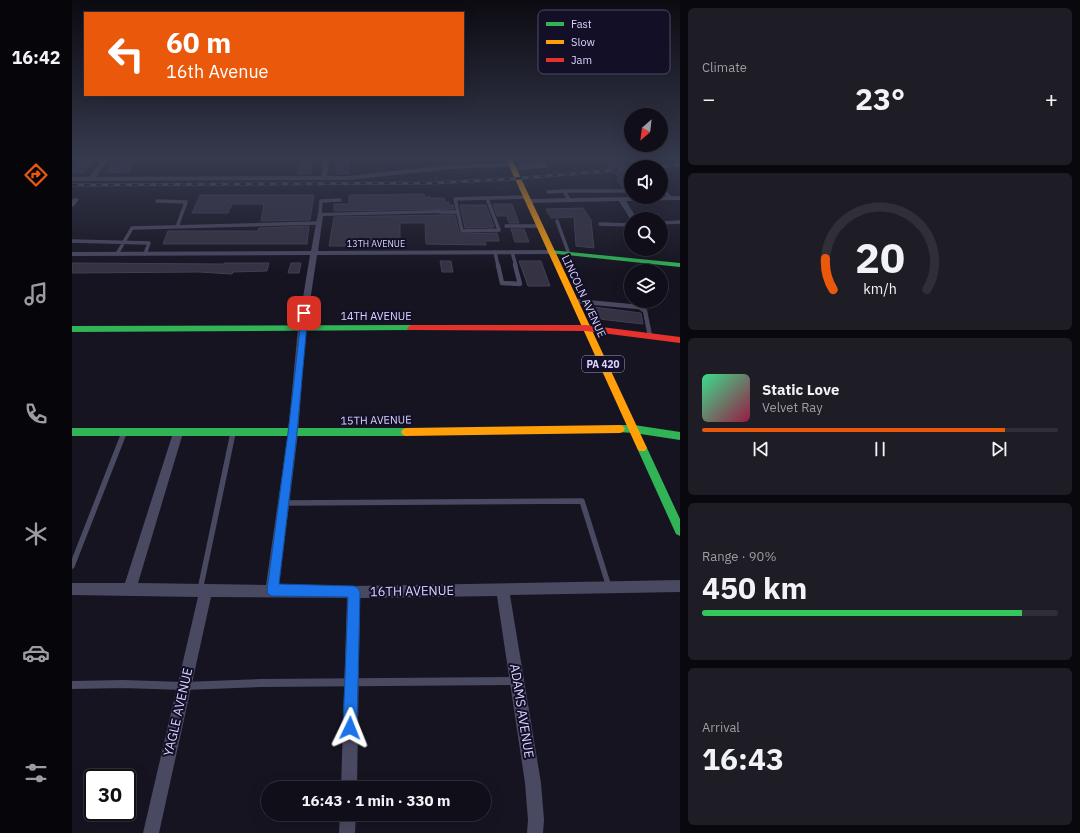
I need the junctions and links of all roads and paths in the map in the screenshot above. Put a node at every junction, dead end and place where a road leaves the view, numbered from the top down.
1 (526, 196) edge
2 (567, 196) edge
3 (669, 196) edge
4 (487, 198) junction
5 (624, 198) edge
6 (668, 198) edge
7 (671, 198) junction
8 (680, 198) edge
9 (527, 199) junction
10 (621, 199) junction
11 (340, 200) dead end
12 (569, 200) junction
13 (157, 201) dead end
14 (440, 212) joint
15 (458, 212) junction
16 (629, 212) edge
17 (319, 218) junction
18 (557, 220) dead end
19 (680, 222) edge
20 (668, 223) edge
21 (600, 224) dead end
22 (624, 225) edge
23 (177, 226) junction
24 (506, 226) dead end
25 (539, 226) junction
26 (72, 241) edge
27 (125, 241) junction
28 (495, 252) junction
29 (512, 252) junction
30 (550, 252) junction
31 (313, 253) junction
32 (72, 254) edge
33 (117, 254) junction
34 (145, 254) junction
35 (569, 254) junction
36 (680, 265) edge
37 (574, 301) junction
38 (624, 306) edge
39 (641, 308) edge
40 (302, 328) junction
41 (586, 328) junction
42 (72, 329) edge
43 (650, 336) junction
44 (680, 340) edge
45 (634, 429) junction
46 (72, 432) edge
47 (124, 433) junction
48 (178, 433) junction
49 (233, 433) junction
50 (293, 433) junction
51 (680, 436) edge
52 (284, 503) junction
53 (680, 532) edge
54 (72, 566) edge
55 (680, 586) edge
56 (610, 588) junction
57 (72, 589) edge
58 (130, 589) junction
59 (272, 590) junction
60 (503, 590) junction
61 (203, 591) junction
62 (354, 592) junction
63 (517, 681) junction
64 (351, 682) junction
65 (72, 684) edge
66 (184, 686) junction
67 (348, 781) edge
68 (348, 821) edge
69 (151, 833) edge
70 (347, 833) edge
71 (535, 833) edge

1 - 9 street, LINCOLN AVENUE / PA 420
2 - 12 lane
3 - 7 lane
4 - 9 lane
4 - 15 lane
4 - 15 lane
5 - 10 street
6 - 7 street
7 - 8 street
9 - 12 street
9 - 25 street, LINCOLN AVENUE / PA 420
10 - 12 street
10 - 16 street
11 - 17 lane
13 - 23 lane
14 - 15 lane
14 - 17 street
17 - 23 lane
17 - 31 street
18 - 35 lane
19 - 20 lane
21 - 22 lane
23 - 27 lane
24 - 25 lane
25 - 30 street, LINCOLN AVENUE / PA 420
26 - 27 lane
27 - 33 lane
27 - 34 lane
28 - 29 street, 13TH AVENUE
28 - 29 lane
28 - 31 street, 13TH AVENUE
29 - 30 street, 13TH AVENUE
30 - 35 street, 13TH AVENUE
30 - 37 street, LINCOLN AVENUE / PA 420
31 - 34 street, 13TH AVENUE
31 - 40 street
32 - 33 street, 13TH AVENUE
33 - 34 street, 13TH AVENUE
35 - 36 street, 13TH AVENUE
37 - 38 lane
37 - 41 street, LINCOLN AVENUE / PA 420
39 - 43 lane
40 - 41 street, 14TH AVENUE
40 - 42 street, 14TH AVENUE
40 - 50 street
41 - 43 street, 14TH AVENUE
41 - 45 street, LINCOLN AVENUE / PA 420
43 - 44 street, 14TH AVENUE
45 - 50 street, 15TH AVENUE
45 - 51 street, 15TH AVENUE
45 - 53 street, LINCOLN AVENUE / PA 420
46 - 47 street, 15TH AVENUE
47 - 48 street, 15TH AVENUE
47 - 54 lane
48 - 49 street, 15TH AVENUE
48 - 58 street
49 - 50 street, 15TH AVENUE
49 - 61 lane
50 - 52 street
52 - 56 lane
52 - 59 street
55 - 56 street, 16TH AVENUE
56 - 60 street, 16TH AVENUE
57 - 58 street, 16TH AVENUE
58 - 61 street, 16TH AVENUE
59 - 61 street, 16TH AVENUE
59 - 62 street, 16TH AVENUE
60 - 62 street, 16TH AVENUE
60 - 63 street, ADAMS AVENUE
61 - 66 street, YAGLE AVENUE
62 - 64 street
63 - 64 lane
63 - 71 street, ADAMS AVENUE
64 - 66 lane
64 - 67 street
65 - 66 lane
66 - 69 street, YAGLE AVENUE
68 - 70 street

